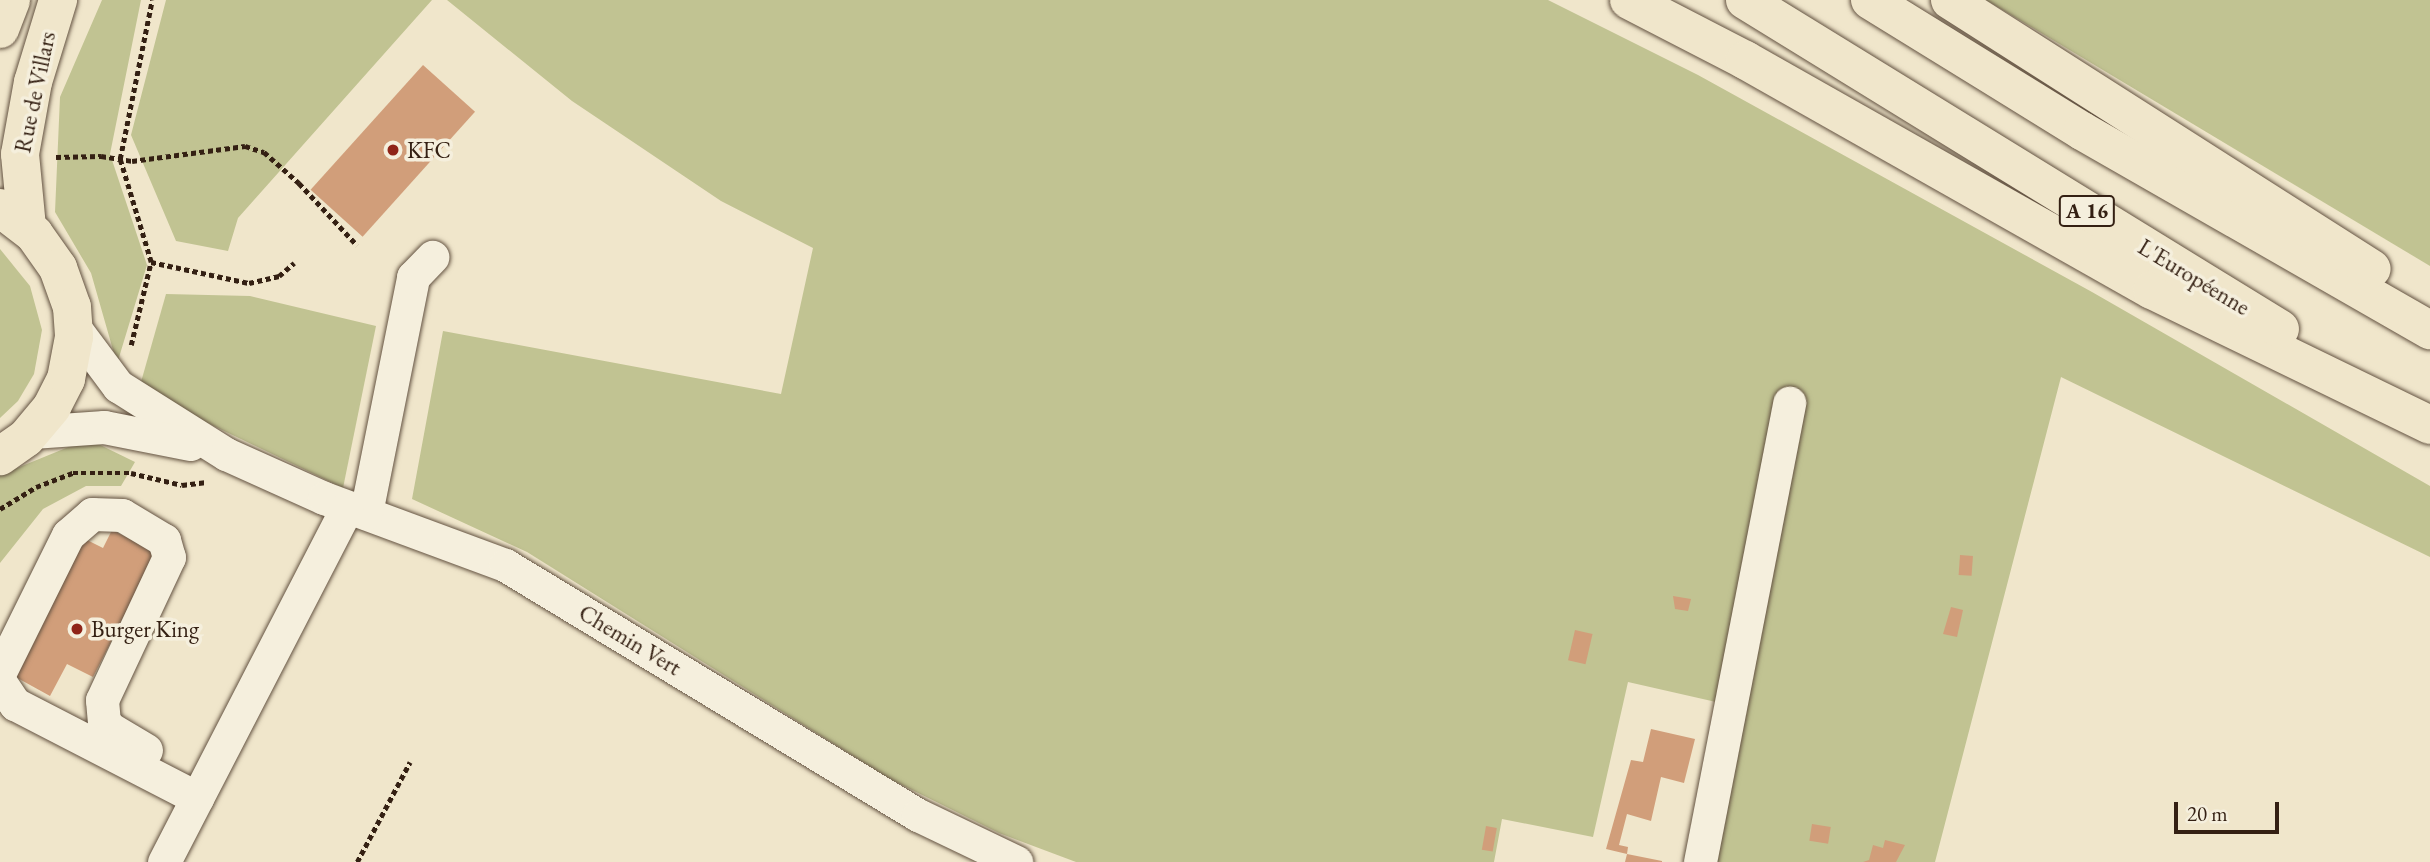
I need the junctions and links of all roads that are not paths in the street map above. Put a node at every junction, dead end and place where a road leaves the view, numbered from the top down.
1 (11, 0) edge
2 (58, 0) edge
3 (1629, 0) edge
4 (1745, 0) edge
5 (1870, 0) edge
6 (1950, 0) edge
7 (0, 29) edge
8 (13, 217) edge
9 (432, 257) dead end
10 (2430, 305) edge
11 (74, 327) junction
12 (2430, 330) edge
13 (1789, 403) dead end
14 (2430, 423) edge
15 (32, 432) junction
16 (226, 454) junction
17 (0, 456) edge
18 (357, 510) junction
19 (0, 671) edge
20 (0, 682) edge
21 (146, 750) dead end
22 (197, 798) junction
23 (164, 862) edge
24 (1016, 862) edge
25 (1700, 862) edge

1 - 7 main road, Rue de Villars
2 - 8 main road, Rue de Villars
3 - 14 main road
4 - 14 main road, L'Européenne / A 16
5 - 12 main road
6 - 10 main road
8 - 11 main road
9 - 18 street
11 - 15 main road
11 - 16 street
13 - 25 street
15 - 16 street
15 - 17 main road
16 - 18 street, Chemin Vert
18 - 22 street
18 - 24 street, Chemin Vert
19 - 21 street
20 - 22 street
22 - 23 street

